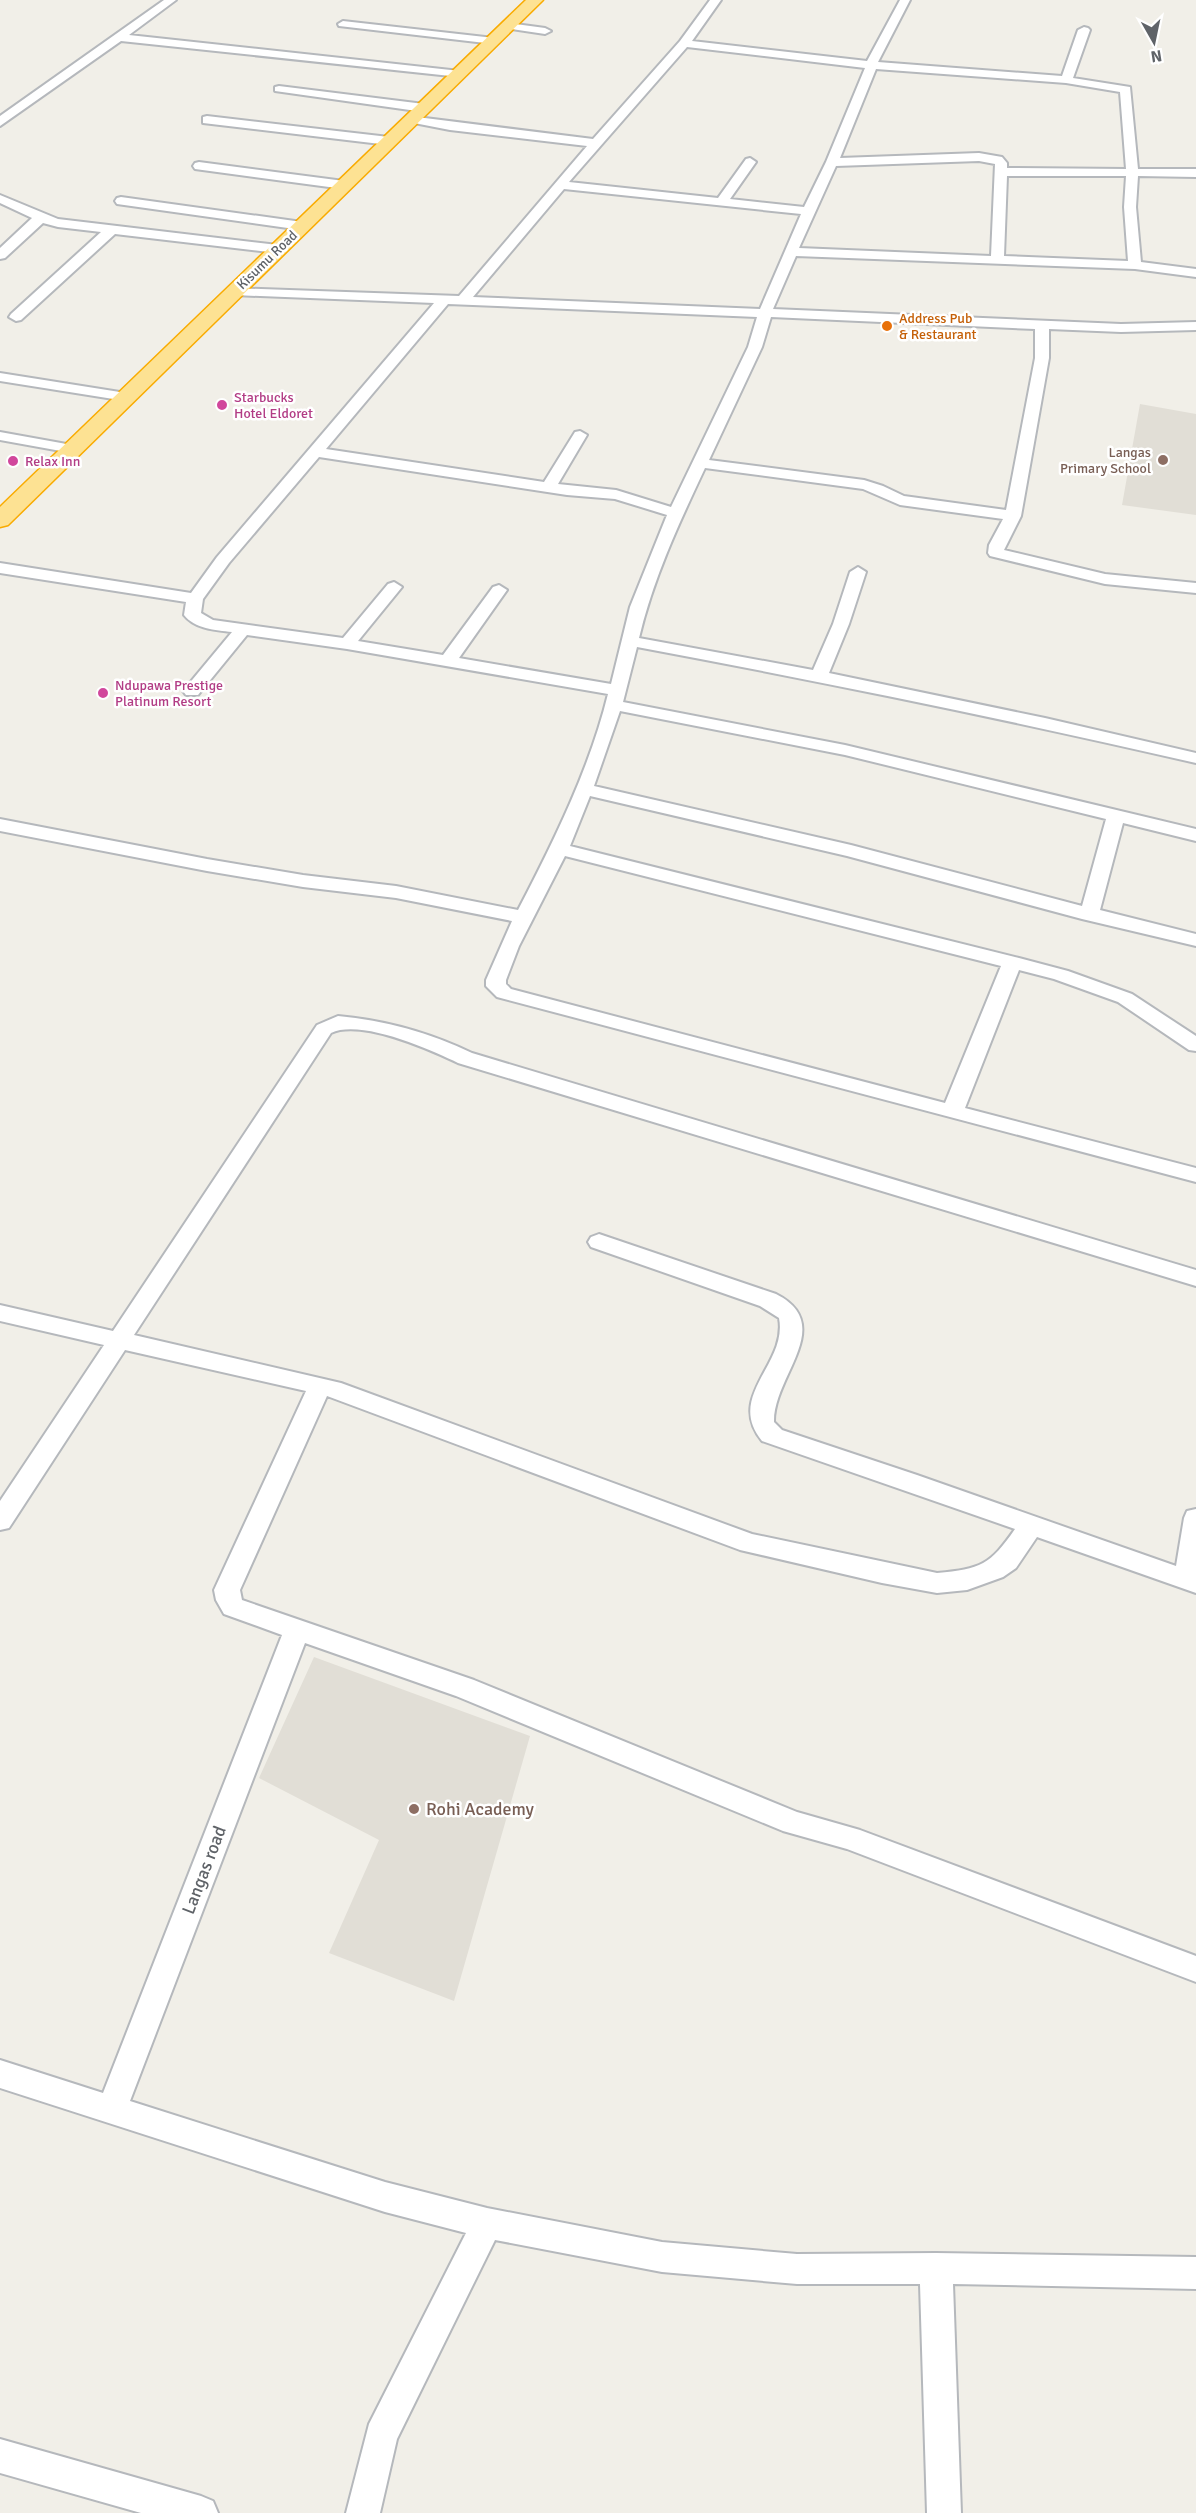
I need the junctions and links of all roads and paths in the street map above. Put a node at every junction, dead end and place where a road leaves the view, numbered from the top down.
1 (171, 0) edge
2 (535, 0) edge
3 (716, 0) edge
4 (905, 0) edge
5 (343, 24) dead end
6 (508, 26) junction
7 (1084, 30) dead end
8 (545, 31) dead end
9 (118, 37) junction
10 (494, 41) junction
11 (684, 43) junction
12 (872, 65) junction
13 (460, 74) junction
14 (1066, 80) junction
15 (279, 89) dead end
16 (5, 112) edge
17 (418, 113) junction
18 (207, 120) dead end
19 (0, 122) edge
20 (389, 141) junction
21 (596, 143) junction
22 (750, 162) dead end
23 (832, 162) junction
24 (199, 166) dead end
25 (1132, 171) junction
26 (1000, 172) junction
27 (1196, 173) edge
28 (344, 185) junction
29 (559, 185) junction
30 (0, 199) edge
31 (121, 201) dead end
32 (721, 203) junction
33 (808, 211) junction
34 (40, 218) junction
35 (302, 226) junction
36 (111, 230) junction
37 (278, 249) junction
38 (791, 252) junction
39 (0, 255) edge
40 (998, 259) junction
41 (1135, 265) junction
42 (1196, 273) edge
43 (234, 291) junction
44 (445, 299) junction
45 (463, 300) junction
46 (765, 313) junction
47 (16, 317) dead end
48 (1042, 325) junction
49 (1196, 326) edge
50 (0, 377) edge
51 (126, 397) junction
52 (580, 435) dead end
53 (0, 436) edge
54 (72, 449) junction
55 (316, 452) junction
56 (699, 463) junction
57 (548, 487) junction
58 (676, 513) junction
59 (1013, 516) junction
60 (0, 520) edge
61 (0, 568) edge
62 (858, 572) dead end
63 (394, 587) dead end
64 (1196, 588) edge
65 (499, 590) dead end
66 (195, 599) junction
67 (243, 629) junction
68 (630, 641) junction
69 (347, 644) junction
70 (448, 661) junction
71 (819, 676) junction
72 (192, 690) dead end
73 (615, 697) junction
74 (1196, 758) edge
75 (584, 789) junction
76 (1116, 816) junction
77 (3, 830) edge
78 (1196, 835) edge
79 (559, 849) junction
80 (1089, 915) junction
81 (524, 917) junction
82 (1196, 940) edge
83 (1012, 962) junction
84 (1196, 1045) edge
85 (953, 1110) junction
86 (1196, 1175) edge
87 (599, 1242) dead end
88 (1196, 1278) edge
89 (0, 1313) edge
90 (121, 1340) junction
91 (320, 1386) junction
92 (1196, 1518) edge
93 (0, 1521) edge
94 (1032, 1524) junction
95 (1192, 1582) edge
96 (297, 1630) junction
97 (1196, 1969) edge
98 (0, 2074) edge
99 (111, 2110) junction
100 (488, 2223) junction
101 (936, 2268) junction
102 (1196, 2273) edge
103 (0, 2456) edge
104 (201, 2513) edge
105 (363, 2513) edge
106 (944, 2513) edge

1 - 9 street
2 - 6 highway, Kisumu Road
3 - 11 street
4 - 12 street
5 - 10 street
6 - 8 street
6 - 10 highway, Kisumu Road
7 - 14 street
9 - 13 street
9 - 16 street
10 - 13 highway, Kisumu Road
11 - 12 street
11 - 21 street
12 - 14 street
12 - 23 street
13 - 17 highway, Kisumu Road
14 - 25 street
15 - 17 street
16 - 19 street
17 - 20 highway, Kisumu Road
17 - 21 street
18 - 20 street
20 - 28 highway, Kisumu Road
21 - 29 street
22 - 32 street
23 - 26 street
23 - 33 street
24 - 28 street
25 - 26 street
25 - 27 street
25 - 41 street
26 - 40 street
28 - 35 highway, Kisumu Road
29 - 32 street
29 - 45 street
30 - 34 street
31 - 35 street
32 - 33 street
33 - 38 street
34 - 36 street
34 - 39 street
35 - 37 highway, Kisumu Road
36 - 37 street
36 - 47 street
37 - 43 highway, Kisumu Road
38 - 40 street
38 - 46 street
40 - 41 street
41 - 42 street
43 - 44 street
43 - 51 highway, Kisumu Road
44 - 45 street
44 - 55 street
45 - 46 street
46 - 48 street
46 - 56 street
48 - 49 street
48 - 59 street
50 - 51 street
51 - 54 highway, Kisumu Road
52 - 57 street
53 - 54 street
54 - 60 highway, Kisumu Road
55 - 57 street
55 - 66 street
56 - 58 street
56 - 59 street
57 - 58 street
58 - 68 street
59 - 64 street
61 - 66 street
62 - 71 street
63 - 69 street
65 - 70 street
66 - 67 street
67 - 69 street
67 - 72 street
68 - 71 street
68 - 73 street
69 - 70 street
70 - 73 street
71 - 74 street
73 - 75 street
73 - 76 street
75 - 79 street
75 - 80 street
76 - 78 street
76 - 80 street
77 - 81 street
79 - 81 street
79 - 83 street
80 - 82 street
81 - 85 street
83 - 84 street
83 - 85 street
85 - 86 street
87 - 94 street
88 - 90 street
89 - 90 street
90 - 91 street
90 - 93 street
91 - 94 street
91 - 96 street
92 - 95 street
94 - 95 street
96 - 97 street
96 - 99 street, Langas road
98 - 99 street
99 - 100 street
100 - 101 street
100 - 105 street
101 - 102 street
101 - 106 street
103 - 104 street

